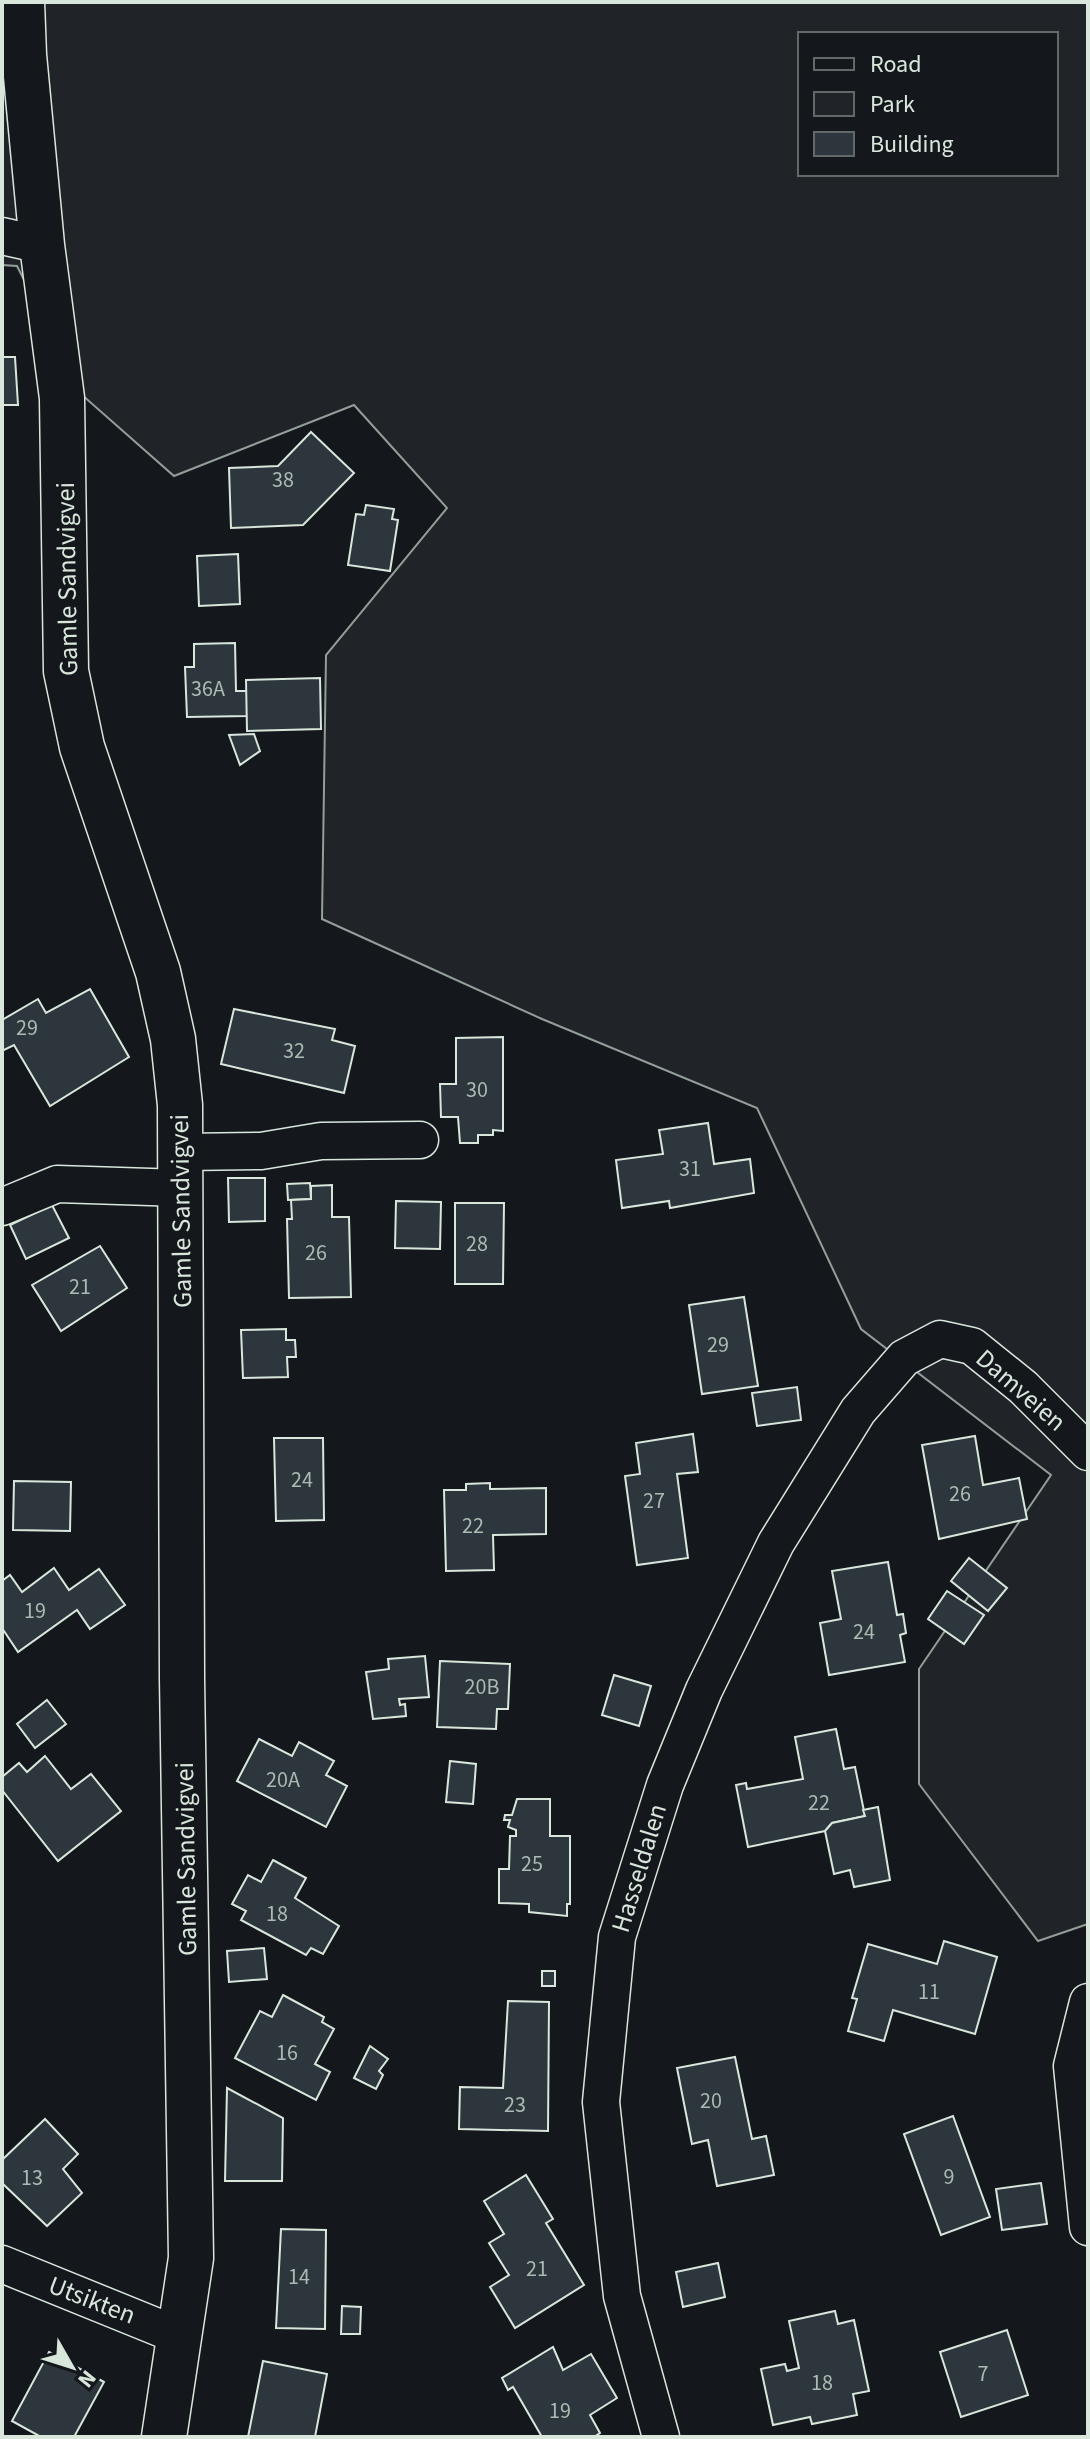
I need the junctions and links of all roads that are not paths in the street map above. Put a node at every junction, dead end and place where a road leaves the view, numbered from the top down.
1 (22, 2) edge
2 (22, 241) edge
3 (420, 1140) dead end
4 (183, 1170) junction
5 (2, 1207) edge
6 (904, 1358) joint
7 (1088, 1452) edge
8 (1088, 2002) edge
9 (1088, 2227) edge
10 (2, 2264) edge
11 (182, 2337) junction
12 (164, 2437) edge
13 (661, 2437) edge

1 - 2 street, Gamle Sandvigvei
2 - 4 street, Gamle Sandvigvei
3 - 4 street
4 - 5 street
4 - 11 street, Gamle Sandvigvei
6 - 7 street, Damveien
6 - 13 street, Hasseldalen
8 - 9 street
10 - 11 street, Utsikten
11 - 12 street, Gamle Sandvigvei

